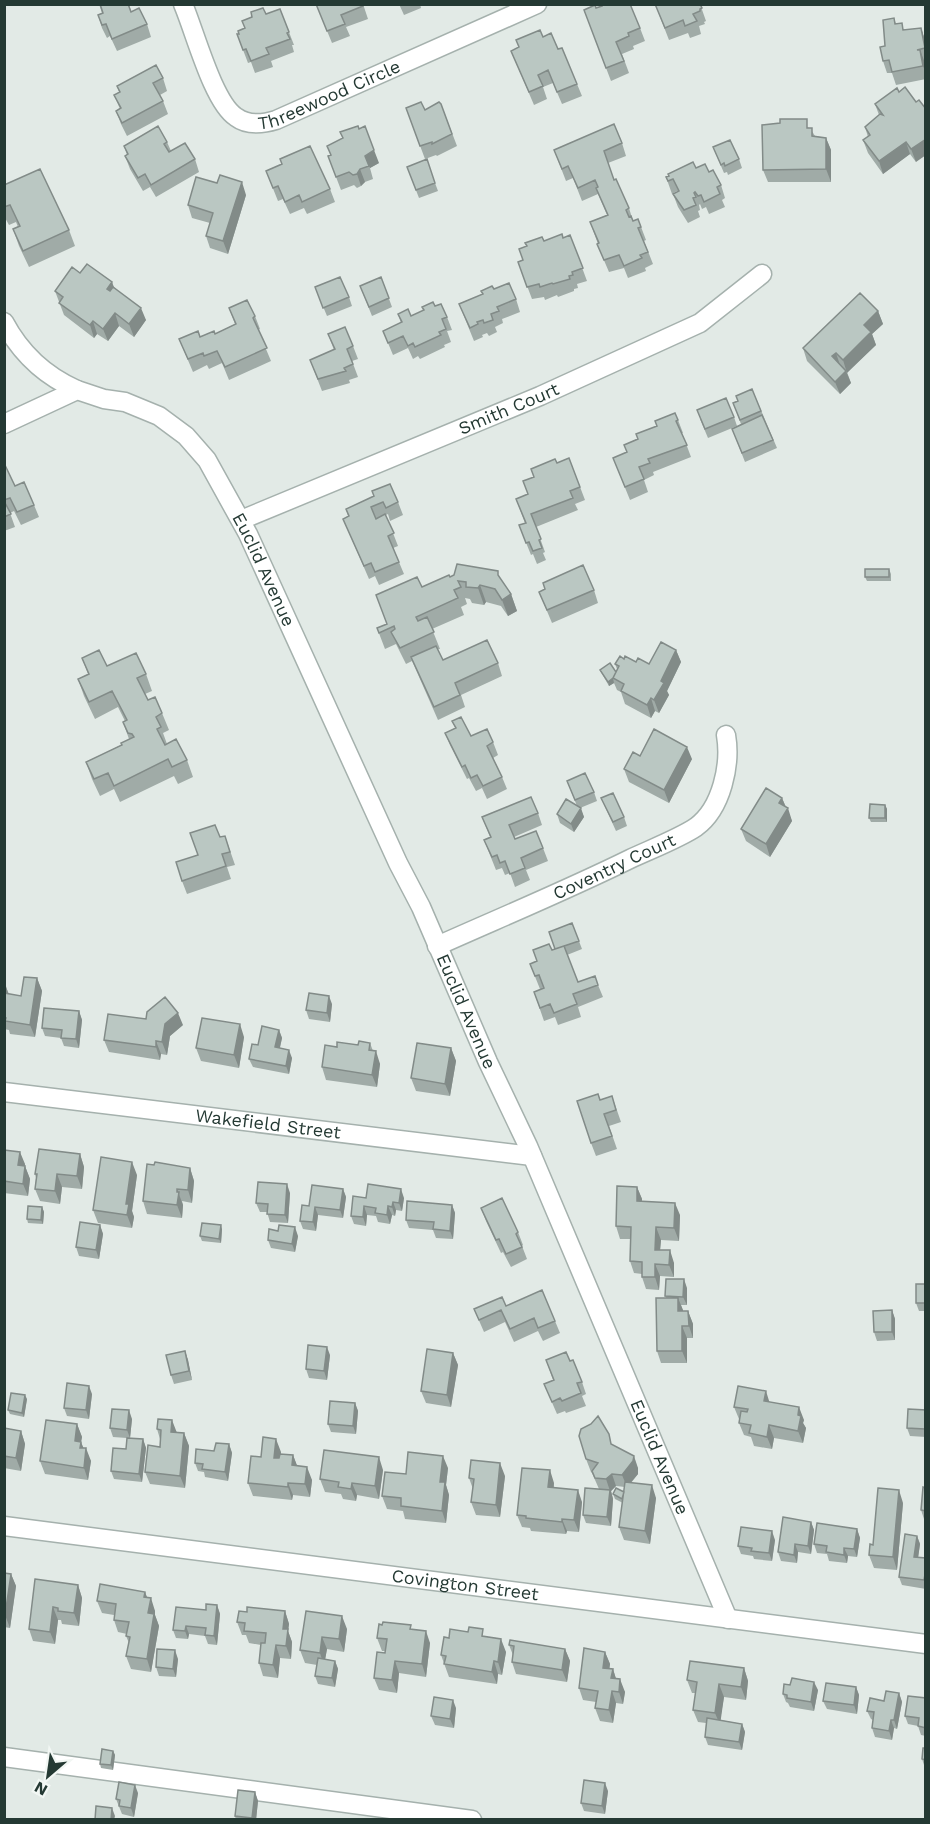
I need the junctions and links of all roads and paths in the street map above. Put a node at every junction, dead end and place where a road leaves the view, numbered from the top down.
1 (183, 4) edge
2 (537, 4) edge
3 (762, 274) dead end
4 (4, 322) edge
5 (77, 390) junction
6 (4, 424) edge
7 (241, 520) junction
8 (726, 735) dead end
9 (437, 946) junction
10 (4, 1092) edge
11 (532, 1156) junction
12 (4, 1526) edge
13 (728, 1619) junction
14 (926, 1644) edge
15 (4, 1757) edge
16 (472, 1820) edge

1 - 2 street, Threewood Circle
3 - 7 street, Smith Court
4 - 5 street
5 - 6 street
5 - 7 street, Euclid Avenue
7 - 9 street, Euclid Avenue
8 - 9 street, Coventry Court
9 - 11 street, Euclid Avenue
10 - 11 street, Wakefield Street
11 - 13 street, Euclid Avenue
12 - 13 street, Covington Street
13 - 14 street, Covington Street
15 - 16 street

